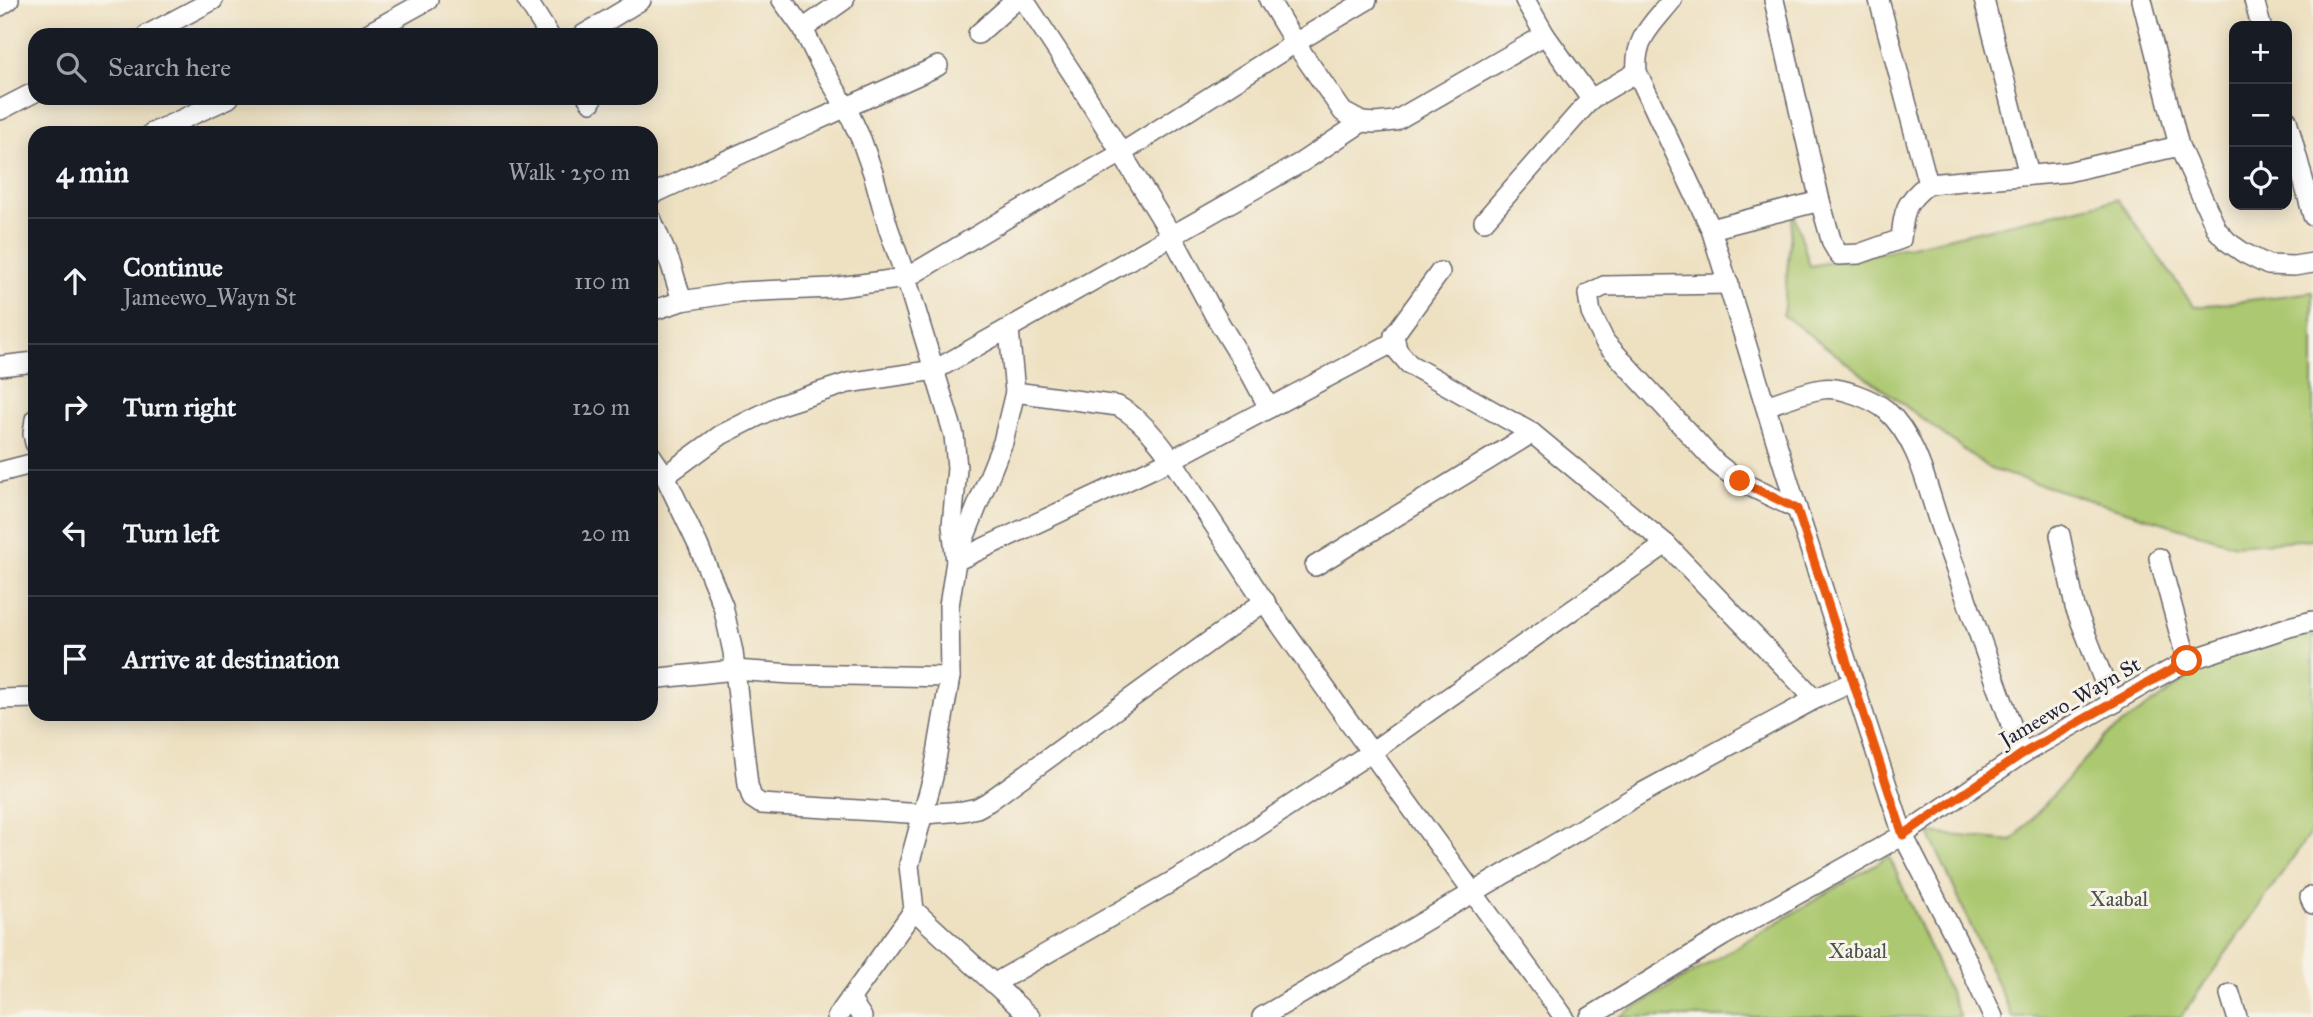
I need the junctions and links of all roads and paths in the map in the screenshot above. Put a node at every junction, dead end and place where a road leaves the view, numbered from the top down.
1 (9, 0) edge
2 (213, 0) edge
3 (428, 0) edge
4 (527, 0) edge
5 (641, 0) edge
6 (782, 0) edge
7 (845, 0) edge
8 (1016, 0) edge
9 (1024, 0) edge
10 (1269, 0) edge
11 (1367, 0) edge
12 (1525, 0) edge
13 (1672, 0) edge
14 (1774, 0) edge
15 (1879, 0) edge
16 (1984, 0) edge
17 (2142, 0) edge
18 (2254, 0) edge
19 (0, 6) edge
20 (2260, 21) edge
21 (159, 28) edge
22 (378, 28) edge
23 (545, 28) edge
24 (595, 28) edge
25 (803, 29) junction
26 (978, 34) dead end
27 (1545, 35) junction
28 (1295, 43) junction
29 (938, 66) dead end
30 (1637, 72) junction
31 (28, 96) edge
32 (1591, 99) junction
33 (214, 105) edge
34 (847, 108) junction
35 (0, 110) edge
36 (1362, 122) junction
37 (167, 126) edge
38 (2292, 139) edge
39 (2179, 146) junction
40 (1120, 154) junction
41 (2029, 175) junction
42 (1928, 184) junction
43 (658, 192) edge
44 (1820, 201) junction
45 (2313, 216) edge
46 (1484, 221) dead end
47 (1710, 229) junction
48 (658, 234) edge
49 (1172, 236) junction
50 (2313, 263) edge
51 (1440, 272) dead end
52 (906, 278) junction
53 (1729, 284) junction
54 (682, 301) junction
55 (658, 309) edge
56 (1009, 330) junction
57 (1394, 342) junction
58 (28, 363) edge
59 (0, 366) edge
60 (935, 370) junction
61 (1016, 392) junction
62 (1766, 406) junction
63 (1269, 408) junction
64 (1532, 433) junction
65 (1171, 460) junction
66 (28, 465) edge
67 (658, 466) edge
68 (0, 472) edge
69 (665, 476) junction
70 (1797, 509) junction
71 (2060, 535) dead end
72 (1666, 544) junction
73 (2159, 558) dead end
74 (956, 561) junction
75 (1315, 566) dead end
76 (1265, 601) junction
77 (2313, 621) edge
78 (2187, 661) junction
79 (734, 670) junction
80 (950, 677) junction
81 (658, 678) edge
82 (1853, 682) junction
83 (28, 698) edge
84 (0, 699) edge
85 (1815, 699) junction
86 (2113, 704) junction
87 (1370, 753) junction
88 (2022, 754) junction
89 (924, 814) junction
90 (1903, 835) junction
91 (1473, 892) junction
92 (914, 910) junction
93 (995, 983) junction
94 (2230, 994) dead end
95 (850, 999) junction
96 (837, 1017) edge
97 (862, 1017) edge
98 (1030, 1017) edge
99 (1262, 1017) edge
100 (1564, 1017) edge
101 (1590, 1017) edge
102 (1993, 1017) edge
103 (2237, 1017) edge

1 - 19 street
2 - 21 street
3 - 22 street
4 - 23 street
5 - 24 street
6 - 25 street
7 - 25 street
8 - 26 street
9 - 40 street
10 - 28 street
11 - 28 street
12 - 27 street
13 - 30 street
14 - 44 street
15 - 42 street
16 - 41 street
17 - 39 street
18 - 20 street
25 - 34 street
27 - 32 street
27 - 36 street
28 - 36 street
28 - 40 street
29 - 34 street
30 - 32 street
30 - 47 street
31 - 35 street
32 - 46 street
33 - 37 street
34 - 43 street
34 - 52 street
36 - 49 street
38 - 45 street
39 - 41 street
39 - 50 street
40 - 49 street
40 - 52 street
41 - 42 street
42 - 44 street
44 - 47 street
47 - 53 street
48 - 54 street
49 - 56 street
49 - 63 street
51 - 57 street
52 - 54 street
52 - 60 street
53 - 62 street
53 - 70 street
54 - 55 street
56 - 60 street
56 - 61 street
57 - 63 street
57 - 64 street
58 - 59 street
60 - 69 street
60 - 74 street
61 - 65 street
61 - 74 street
62 - 70 street
62 - 88 street
63 - 65 street
64 - 72 street
64 - 75 street
65 - 74 street
65 - 76 street
66 - 68 street
67 - 69 street
69 - 79 street
70 - 82 street
71 - 86 street
72 - 85 street
72 - 87 street
73 - 78 street
74 - 80 street
76 - 87 street
76 - 89 street
77 - 78 street, Jameewo_Wayn St
78 - 86 street, Jameewo_Wayn St
79 - 80 street
79 - 81 street
79 - 89 street
80 - 89 street
82 - 85 street
82 - 90 street
83 - 84 street
85 - 91 street
86 - 88 street, Jameewo_Wayn St
87 - 91 street
87 - 93 street
88 - 90 street, Jameewo_Wayn St
89 - 92 street
90 - 101 street, Jameewo_Wayn St
90 - 102 street
91 - 99 street
91 - 100 street
92 - 93 street
92 - 95 street
93 - 98 street
94 - 103 street
95 - 96 street
95 - 97 street

